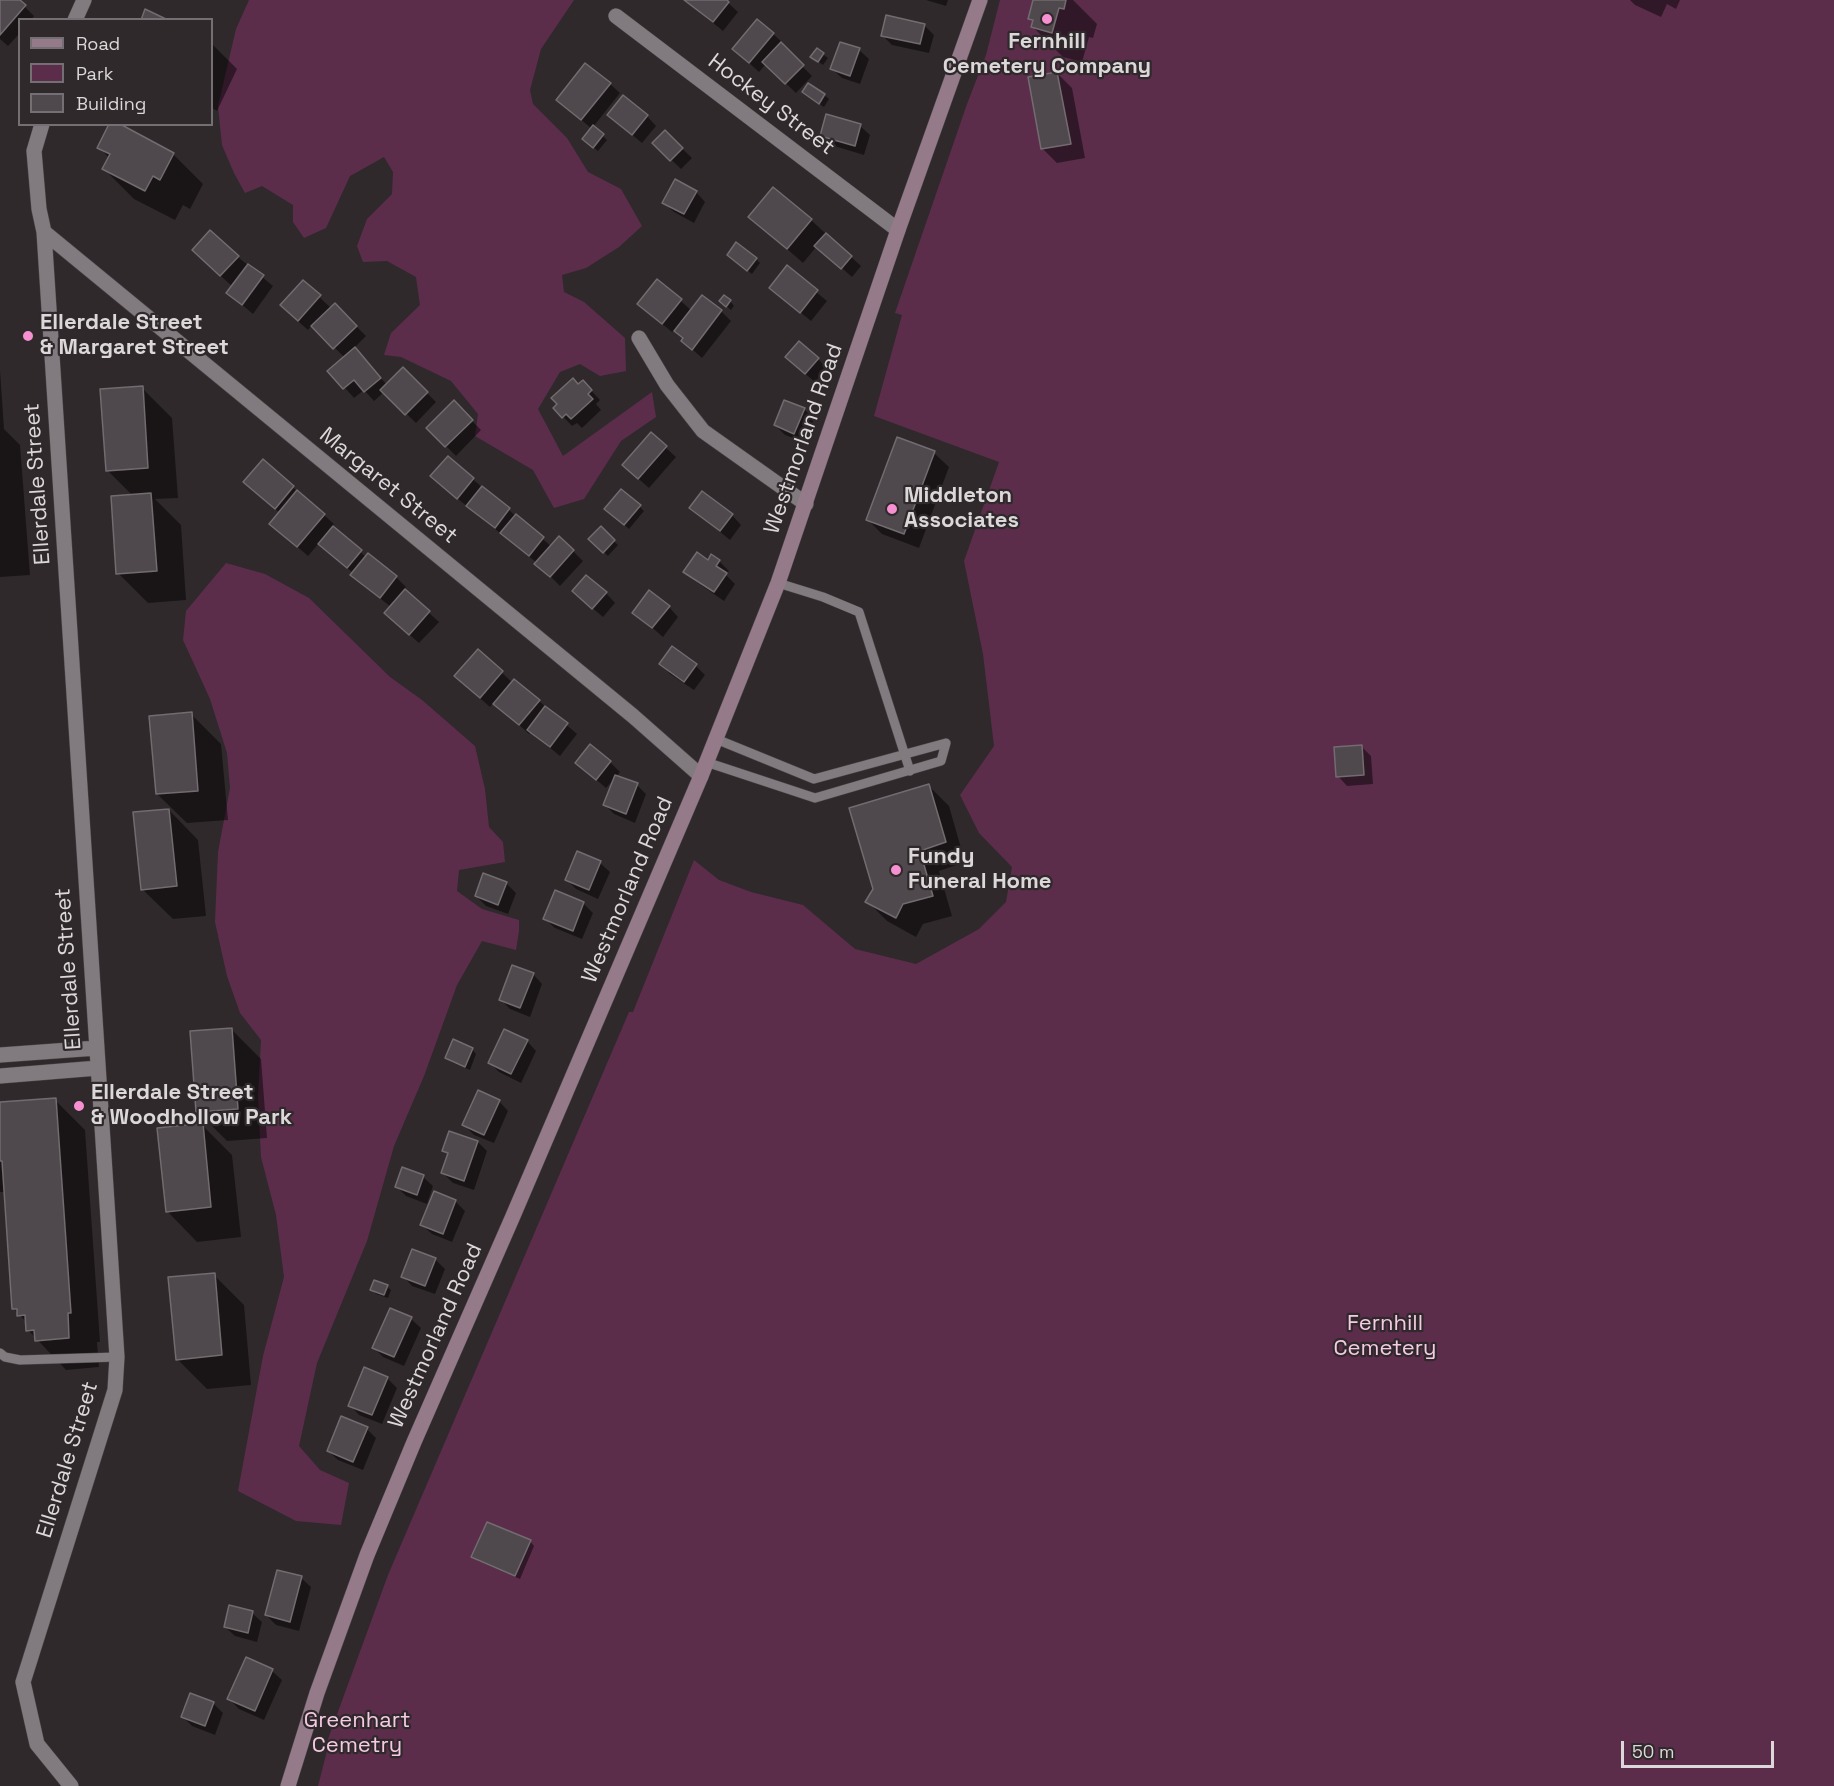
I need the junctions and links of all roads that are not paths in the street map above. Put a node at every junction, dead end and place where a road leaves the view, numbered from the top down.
1 (84, 0) edge
2 (980, 0) edge
3 (616, 16) dead end
4 (76, 18) edge
5 (41, 126) edge
6 (898, 230) junction
7 (45, 232) junction
8 (639, 338) dead end
9 (806, 504) junction
10 (778, 583) junction
11 (716, 739) junction
12 (905, 755) junction
13 (704, 769) junction
14 (910, 771) junction
15 (97, 1048) junction
16 (0, 1055) edge
17 (98, 1068) junction
18 (0, 1076) edge
19 (0, 1353) edge
20 (117, 1357) junction
21 (71, 1786) edge
22 (288, 1786) edge

1 - 4 street
2 - 6 street, Westmorland Road
3 - 6 street, Hockey Street
5 - 7 street, Ellerdale Street
6 - 9 street, Westmorland Road
7 - 13 street, Margaret Street
7 - 15 street, Ellerdale Street
8 - 9 street
9 - 10 street, Westmorland Road
10 - 11 street, Westmorland Road
10 - 12 lane
11 - 12 lane
11 - 13 street, Westmorland Road
12 - 14 lane
12 - 14 lane
13 - 14 lane
13 - 22 street, Westmorland Road
15 - 16 street
15 - 17 street, Ellerdale Street
17 - 18 street
17 - 20 street, Ellerdale Street
19 - 20 lane
20 - 21 street, Ellerdale Street

